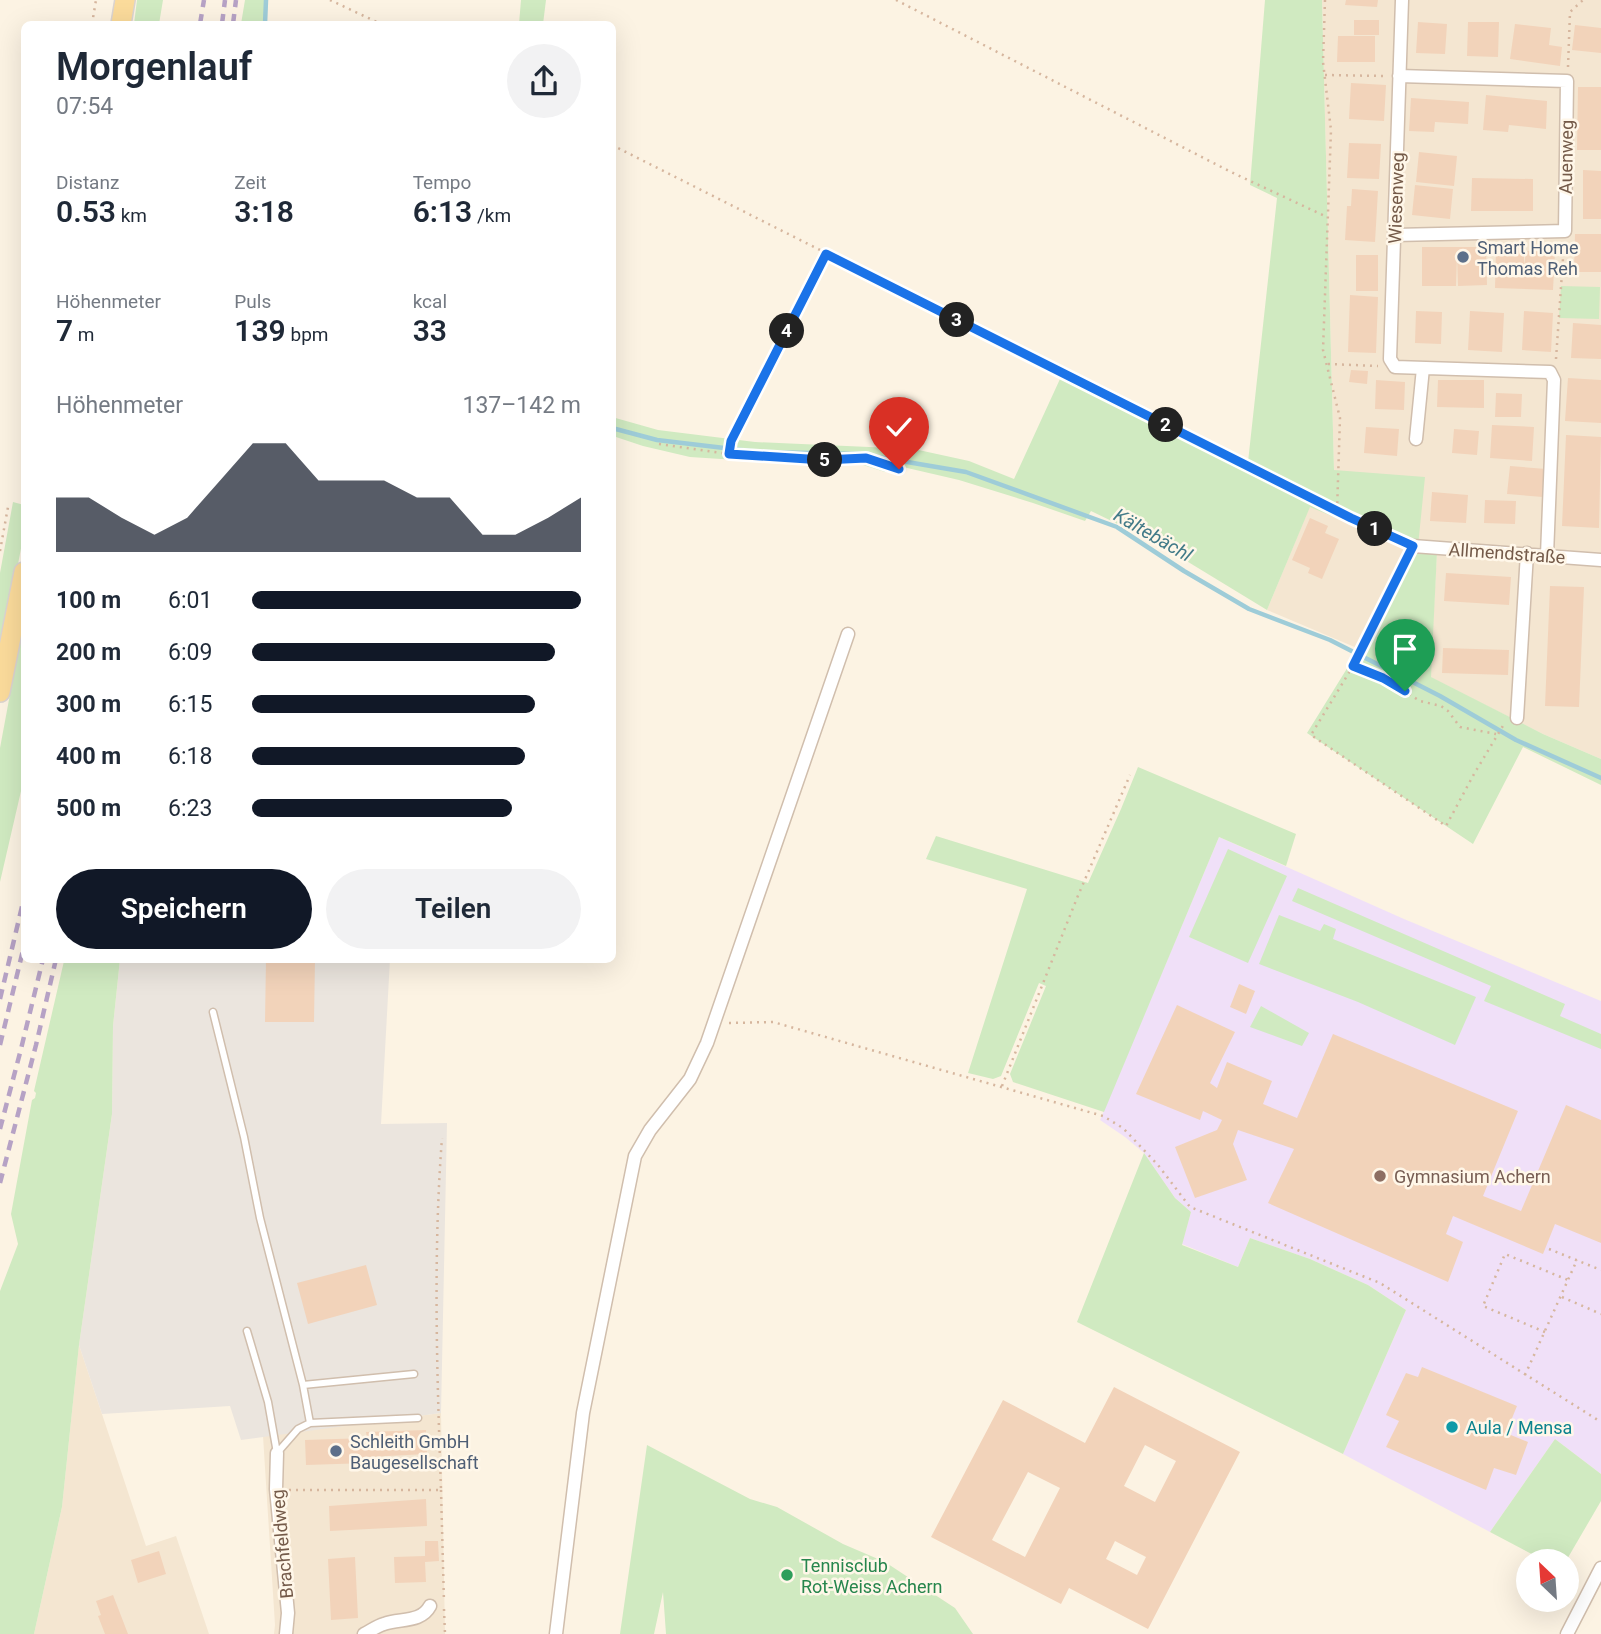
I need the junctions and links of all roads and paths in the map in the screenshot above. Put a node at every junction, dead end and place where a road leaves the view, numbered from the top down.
1 (96, 0) edge
2 (125, 0) edge
3 (330, 0) edge
4 (896, 0) edge
5 (1325, 0) edge
6 (1402, 0) edge
7 (1583, 0) edge
8 (92, 21) edge
9 (122, 21) edge
10 (375, 21) edge
11 (1325, 75) junction
12 (1399, 76) junction
13 (1567, 81) junction
14 (616, 147) edge
15 (1328, 217) junction
16 (1565, 231) junction
17 (1395, 235) junction
18 (826, 254) junction
19 (1326, 364) junction
20 (1395, 367) junction
21 (1423, 368) junction
22 (1554, 380) junction
23 (1416, 439) dead end
24 (659, 444) dead end
25 (729, 454) junction
26 (899, 469) dead end
27 (8, 506) dead end
28 (1338, 512) junction
29 (1413, 546) junction
30 (0, 551) edge
31 (1527, 553) junction
32 (1547, 555) junction
33 (1601, 560) edge
34 (21, 587) edge
35 (848, 634) dead end
36 (1353, 666) junction
37 (0, 692) edge
38 (1512, 719) joint
39 (1496, 734) junction
40 (1130, 775) dead end
41 (213, 1012) dead end
42 (729, 1023) dead end
43 (1001, 1087) junction
44 (1549, 1249) dead end
45 (1577, 1260) junction
46 (1601, 1270) edge
47 (1568, 1280) junction
48 (1561, 1296) junction
49 (1601, 1314) edge
50 (247, 1331) dead end
51 (1545, 1332) junction
52 (414, 1374) dead end
53 (1525, 1375) junction
54 (303, 1385) junction
55 (418, 1418) dead end
56 (1601, 1422) edge
57 (310, 1423) junction
58 (277, 1453) junction
59 (441, 1490) dead end
60 (1601, 1568) edge
61 (430, 1606) dead end
62 (286, 1634) edge
63 (363, 1634) edge
64 (445, 1634) edge
65 (556, 1634) edge
66 (1567, 1634) edge

1 - 8 path
2 - 9 main road
3 - 10 path
4 - 15 path
5 - 11 path
6 - 12 street, Wiesenweg
7 - 13 path
11 - 12 path
11 - 15 path
12 - 13 street
12 - 17 street, Wiesenweg
13 - 16 street, Auenweg
14 - 18 path
15 - 19 path
16 - 17 street
16 - 22 path
17 - 20 street, Wiesenweg
18 - 25 path
18 - 28 path
19 - 20 path
19 - 28 path
20 - 21 street
21 - 22 street
21 - 23 street
22 - 32 street
24 - 25 path
25 - 26 path
27 - 30 path
28 - 29 path
29 - 31 street, Allmendstraße
29 - 36 path
31 - 32 street, Allmendstraße
31 - 38 street
32 - 33 street, Allmendstraße
34 - 37 main road
35 - 65 street
36 - 39 path
36 - 39 path
38 - 39 path
40 - 43 path
41 - 54 lane
42 - 43 path
43 - 53 path
44 - 45 path
45 - 46 path
45 - 47 path
47 - 48 path
47 - 51 path
48 - 49 path
48 - 51 path
50 - 58 lane
51 - 53 path
52 - 54 lane
53 - 56 path
54 - 57 lane
55 - 57 lane
57 - 58 lane
58 - 62 street, Brachfeldweg
59 - 64 path
60 - 66 street
61 - 63 street

